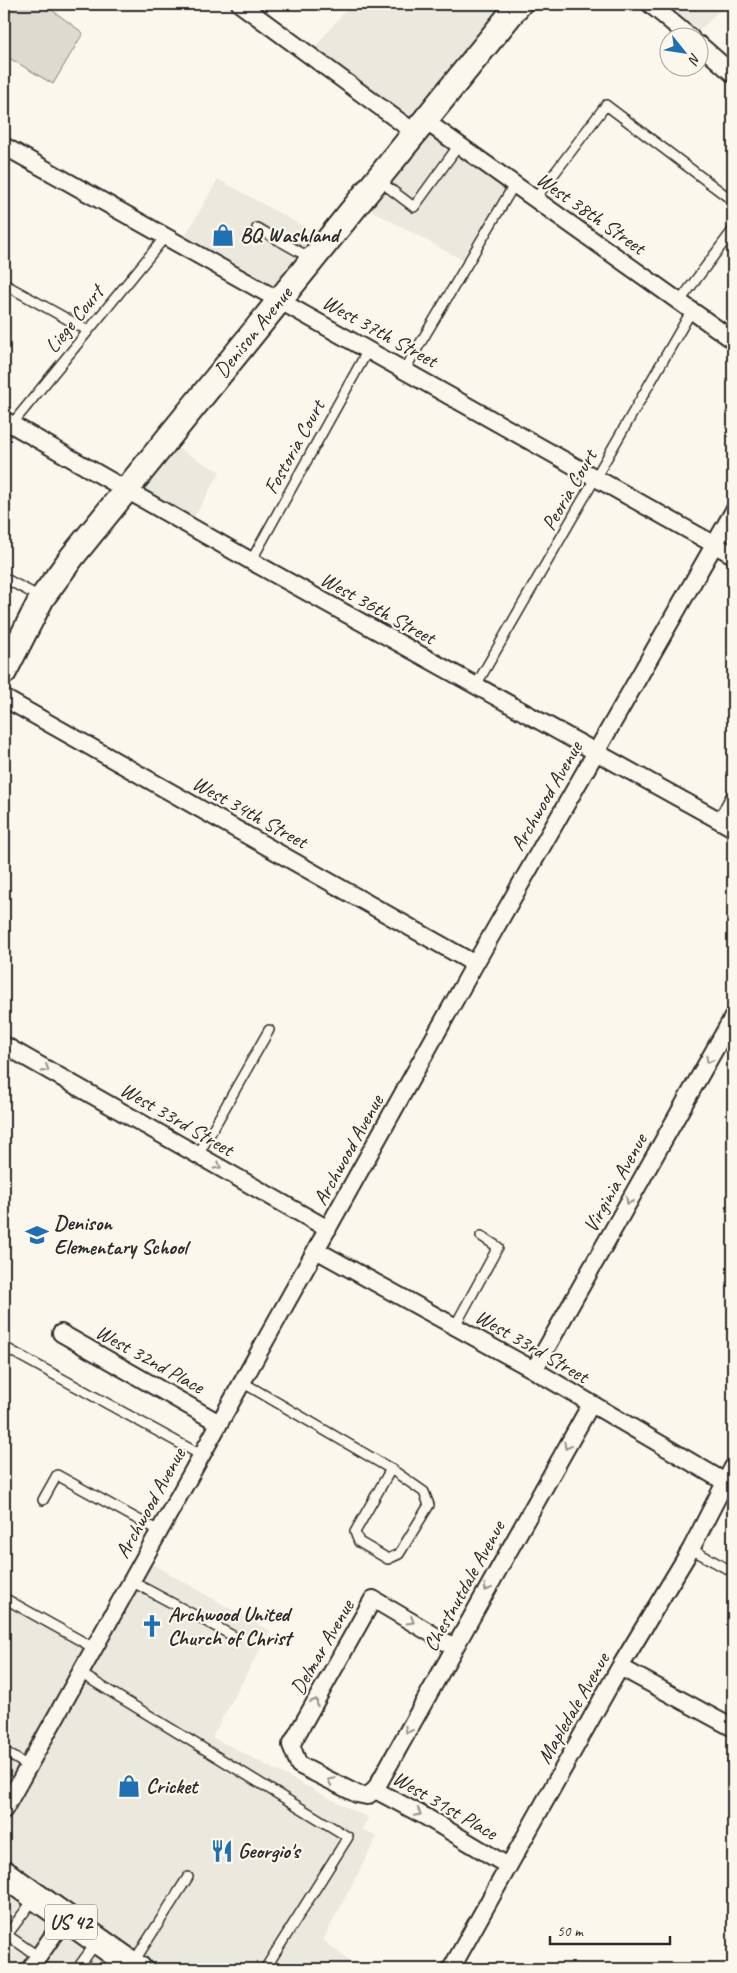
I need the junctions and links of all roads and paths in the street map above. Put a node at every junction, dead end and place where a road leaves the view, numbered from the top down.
1 (240, 4) edge
2 (519, 4) edge
3 (650, 4) edge
4 (679, 28) edge
5 (710, 54) edge
6 (733, 74) edge
7 (419, 126) junction
8 (459, 145) junction
9 (4, 146) edge
10 (377, 179) junction
11 (514, 185) junction
12 (535, 199) junction
13 (733, 201) edge
14 (257, 228) dead end
15 (733, 230) edge
16 (165, 237) junction
17 (313, 259) junction
18 (4, 284) edge
19 (280, 299) junction
20 (686, 306) junction
21 (86, 330) junction
22 (733, 340) edge
23 (368, 350) junction
24 (405, 369) junction
25 (8, 422) edge
26 (596, 477) junction
27 (126, 489) junction
28 (733, 512) edge
29 (714, 545) junction
30 (733, 555) edge
31 (251, 561) junction
32 (4, 578) edge
33 (42, 598) junction
34 (4, 672) edge
35 (475, 686) junction
36 (4, 698) edge
37 (596, 751) junction
38 (733, 792) edge
39 (718, 820) junction
40 (733, 828) edge
41 (475, 964) junction
42 (733, 1018) edge
43 (269, 1030) dead end
44 (5, 1050) edge
45 (198, 1155) junction
46 (328, 1229) junction
47 (481, 1236) dead end
48 (316, 1250) junction
49 (455, 1326) junction
50 (61, 1333) dead end
51 (4, 1348) edge
52 (534, 1370) junction
53 (242, 1382) junction
54 (591, 1404) junction
55 (219, 1423) junction
56 (201, 1455) junction
57 (733, 1467) edge
58 (391, 1469) junction
59 (725, 1482) junction
60 (43, 1500) dead end
61 (159, 1531) junction
62 (691, 1548) junction
63 (733, 1572) edge
64 (131, 1581) junction
65 (4, 1598) edge
66 (235, 1637) dead end
67 (454, 1647) junction
68 (94, 1648) junction
69 (620, 1667) junction
70 (80, 1672) junction
71 (733, 1728) edge
72 (291, 1745) joint
73 (4, 1751) edge
74 (28, 1766) junction
75 (375, 1790) junction
76 (4, 1810) edge
77 (508, 1866) junction
78 (4, 1874) edge
79 (188, 1877) dead end
80 (35, 1897) junction
81 (66, 1918) junction
82 (98, 1941) junction
83 (34, 1963) edge
84 (133, 1968) edge
85 (77, 1969) edge
86 (265, 1969) edge
87 (450, 1969) edge

1 - 7 street, West 38th Street
2 - 7 main road, Denison Avenue
3 - 4 street
5 - 6 street
7 - 8 street, West 38th Street
7 - 10 main road, Denison Avenue
8 - 10 lane
8 - 11 street, West 38th Street
9 - 16 street, West 37th Street
10 - 17 main road, Denison Avenue
11 - 12 street, West 38th Street
11 - 24 lane
12 - 13 lane
12 - 20 street, West 38th Street
14 - 17 lane
15 - 20 lane, Peoria Court
16 - 19 street, West 37th Street
16 - 21 lane, Liege Court
17 - 19 main road, Denison Avenue
18 - 21 lane
19 - 23 street, West 37th Street
19 - 27 main road, Denison Avenue
20 - 22 street, West 38th Street
20 - 26 lane, Peoria Court
21 - 25 lane, Liege Court
23 - 24 street, West 37th Street
23 - 31 lane, Fostoria Court
24 - 26 street, West 37th Street
25 - 27 street, West 36th Street
26 - 29 street, West 37th Street
26 - 35 lane, Peoria Court
27 - 31 street, West 36th Street
27 - 33 main road, Denison Avenue
28 - 29 street, Archwood Avenue
29 - 30 street, West 37th Street
29 - 37 street, Archwood Avenue
31 - 35 street, West 36th Street
32 - 33 lane
33 - 34 main road, Denison Avenue
35 - 37 street, West 36th Street
36 - 41 street, West 34th Street
37 - 39 street, West 36th Street
37 - 41 street, Archwood Avenue
38 - 39 lane
39 - 40 street, West 36th Street
41 - 46 street, Archwood Avenue
42 -> 52 street, Virginia Avenue
43 - 45 lane
44 -> 45 street, West 33rd Street
45 -> 46 street, West 33rd Street
46 - 48 street, Archwood Avenue
47 - 49 lane
48 - 49 street, West 33rd Street
48 - 53 street, Archwood Avenue
49 - 52 street, West 33rd Street
50 - 55 street, West 32nd Place
51 - 56 lane
52 - 54 street, West 33rd Street
53 - 55 street, Archwood Avenue
53 - 58 lane
54 - 59 street, West 33rd Street
54 -> 67 street, Chestnutdale Avenue
55 - 56 street, Archwood Avenue
56 - 61 street, Archwood Avenue
57 - 59 street, Mapledale Avenue
58 - 58 lane
59 - 62 street, Mapledale Avenue
60 - 61 lane
61 - 64 street, Archwood Avenue
62 - 63 lane
62 - 69 street, Mapledale Avenue
64 - 66 lane
64 - 68 street, Archwood Avenue
65 - 68 lane
72 -> 67 street, Delmar Avenue
67 -> 75 street, Chestnutdale Avenue
68 - 70 street, Archwood Avenue
69 - 71 street
69 - 77 street, Mapledale Avenue
70 - 74 street, Archwood Avenue
70 - 86 lane
75 -> 72 street, West 31st Place
73 - 74 lane
74 - 76 street, Archwood Avenue
75 -> 77 street, West 31st Place
77 - 87 street, Mapledale Avenue
78 - 80 main road, US 42
79 - 84 lane
80 - 81 main road, US 42
80 - 83 lane
81 - 82 main road, US 42
81 - 83 street
82 - 84 main road, US 42
82 - 85 lane

